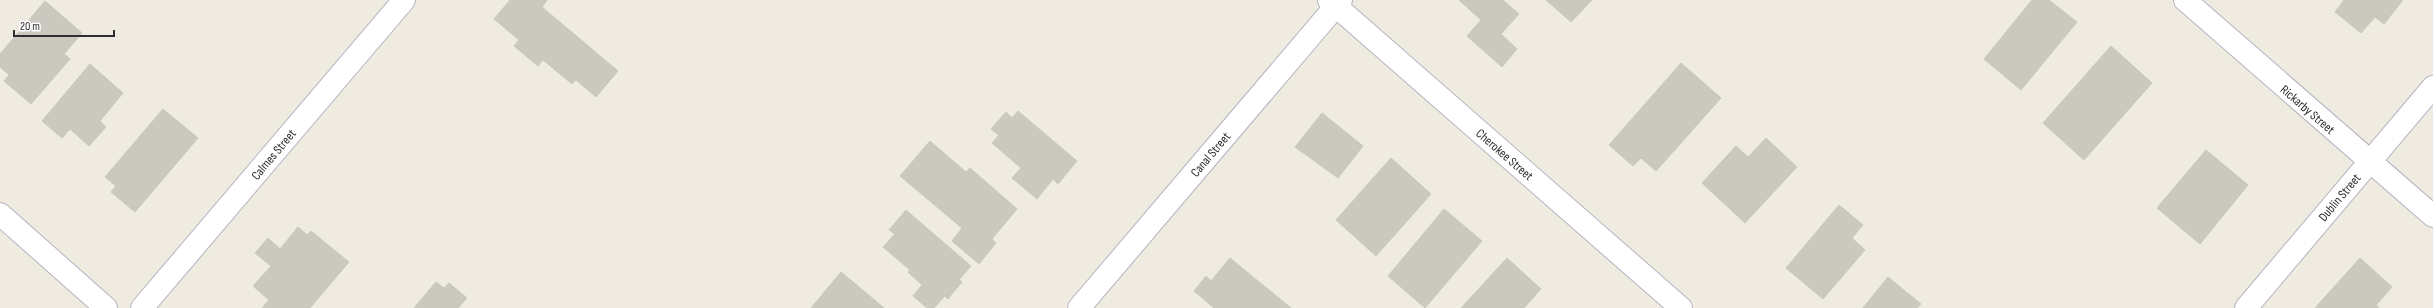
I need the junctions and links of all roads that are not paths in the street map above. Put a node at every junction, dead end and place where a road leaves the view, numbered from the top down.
1 (404, 0) edge
2 (2184, 0) edge
3 (1335, 2) edge
4 (2433, 87) edge
5 (2369, 162) junction
6 (0, 214) edge
7 (2433, 216) edge
8 (106, 308) edge
9 (142, 308) edge
10 (1079, 308) edge
11 (1681, 308) edge
12 (2246, 308) edge

1 - 9 street, Calmes Street
2 - 5 street, Rickarby Street
3 - 10 street, Canal Street
3 - 11 street, Cherokee Street
4 - 5 street, Dublin Street
5 - 7 street, Rickarby Street
5 - 12 street, Dublin Street
6 - 8 street

